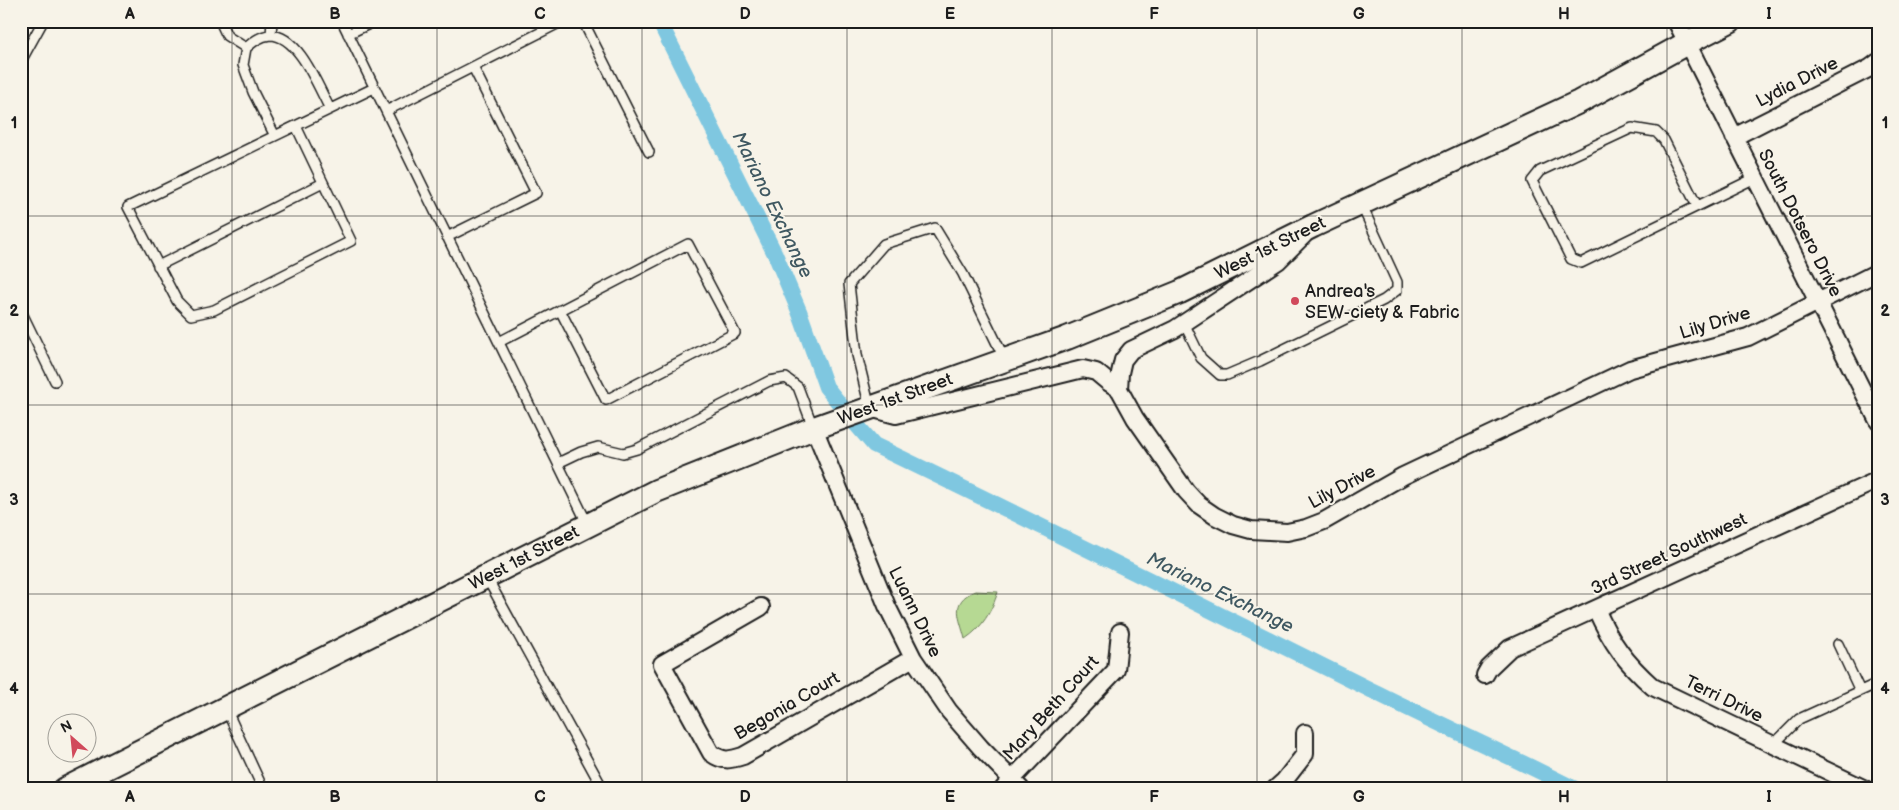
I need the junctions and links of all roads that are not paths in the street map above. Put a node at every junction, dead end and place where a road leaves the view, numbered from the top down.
1 (42, 21) edge
2 (220, 21) edge
3 (272, 21) edge
4 (342, 21) edge
5 (375, 21) edge
6 (563, 21) edge
7 (583, 21) edge
8 (1676, 21) edge
9 (1730, 21) edge
10 (348, 34) junction
11 (271, 35) junction
12 (1687, 42) junction
13 (246, 48) junction
14 (21, 61) edge
15 (1878, 62) edge
16 (473, 67) junction
17 (374, 88) junction
18 (330, 109) junction
19 (386, 111) junction
20 (296, 126) junction
21 (275, 136) junction
22 (1734, 137) junction
23 (650, 152) dead end
24 (1755, 178) junction
25 (324, 183) junction
26 (1361, 204) junction
27 (1698, 206) junction
28 (1313, 226) junction
29 (447, 237) junction
30 (158, 266) junction
31 (1878, 272) edge
32 (1819, 301) junction
33 (560, 310) junction
34 (21, 311) edge
35 (1184, 323) junction
36 (499, 342) junction
37 (1005, 360) junction
38 (54, 381) dead end
39 (1119, 389) junction
40 (870, 408) junction
41 (1878, 421) edge
42 (814, 428) junction
43 (558, 463) junction
44 (1878, 480) edge
45 (588, 526) junction
46 (486, 577) junction
47 (761, 607) dead end
48 (1596, 609) junction
49 (1120, 632) dead end
50 (1838, 644) dead end
51 (913, 658) junction
52 (1485, 675) dead end
53 (1878, 683) edge
54 (1860, 691) junction
55 (226, 708) junction
56 (1305, 733) dead end
57 (1773, 745) junction
58 (1012, 786) edge
59 (66, 789) edge
60 (263, 789) edge
61 (603, 789) edge
62 (1275, 789) edge
63 (1865, 789) edge

1 - 14 lane
2 - 13 lane
3 - 11 lane
4 - 10 lane
5 - 10 lane
6 - 16 lane
7 - 23 lane
8 - 12 street, South Dotsero Drive
9 - 12 main road, West 1st Street
10 - 17 lane
11 - 13 lane
11 - 18 lane
12 - 22 street, South Dotsero Drive
12 - 26 main road, West 1st Street
13 - 21 lane
15 - 22 street, Lydia Drive
16 - 19 lane
16 - 29 lane
17 - 18 lane
17 - 19 lane
18 - 20 lane
19 - 29 lane
20 - 21 lane
20 - 25 lane
21 - 30 lane
22 - 24 street, South Dotsero Drive
24 - 27 lane
24 - 32 street, South Dotsero Drive
25 - 30 lane
25 - 30 lane
26 - 28 main road, West 1st Street
26 - 35 lane
27 - 27 lane
28 - 35 street
28 - 37 main road, West 1st Street
29 - 36 lane
31 - 32 street, Lily Drive
32 - 39 street, Lily Drive
32 - 41 street, South Dotsero Drive
33 - 33 lane
33 - 36 lane
34 - 38 lane
35 - 39 street
36 - 43 lane
37 - 40 main road, West 1st Street
37 - 40 lane
39 - 40 street
40 - 42 main road, West 1st Street
42 - 43 lane
42 - 45 main road, West 1st Street
42 - 51 street, Luann Drive
43 - 45 lane
44 - 48 street, 3rd Street Southwest
45 - 46 main road, West 1st Street
46 - 55 main road, West 1st Street
46 - 61 lane
47 - 51 street, Begonia Court
48 - 52 street, 3rd Street Southwest
48 - 57 street, Terri Drive
49 - 58 street, Mary Beth Court
50 - 54 lane
51 - 58 street, Luann Drive
53 - 54 lane
54 - 57 lane
55 - 59 main road, West 1st Street
55 - 60 lane
56 - 62 street
57 - 63 street, Terri Drive

